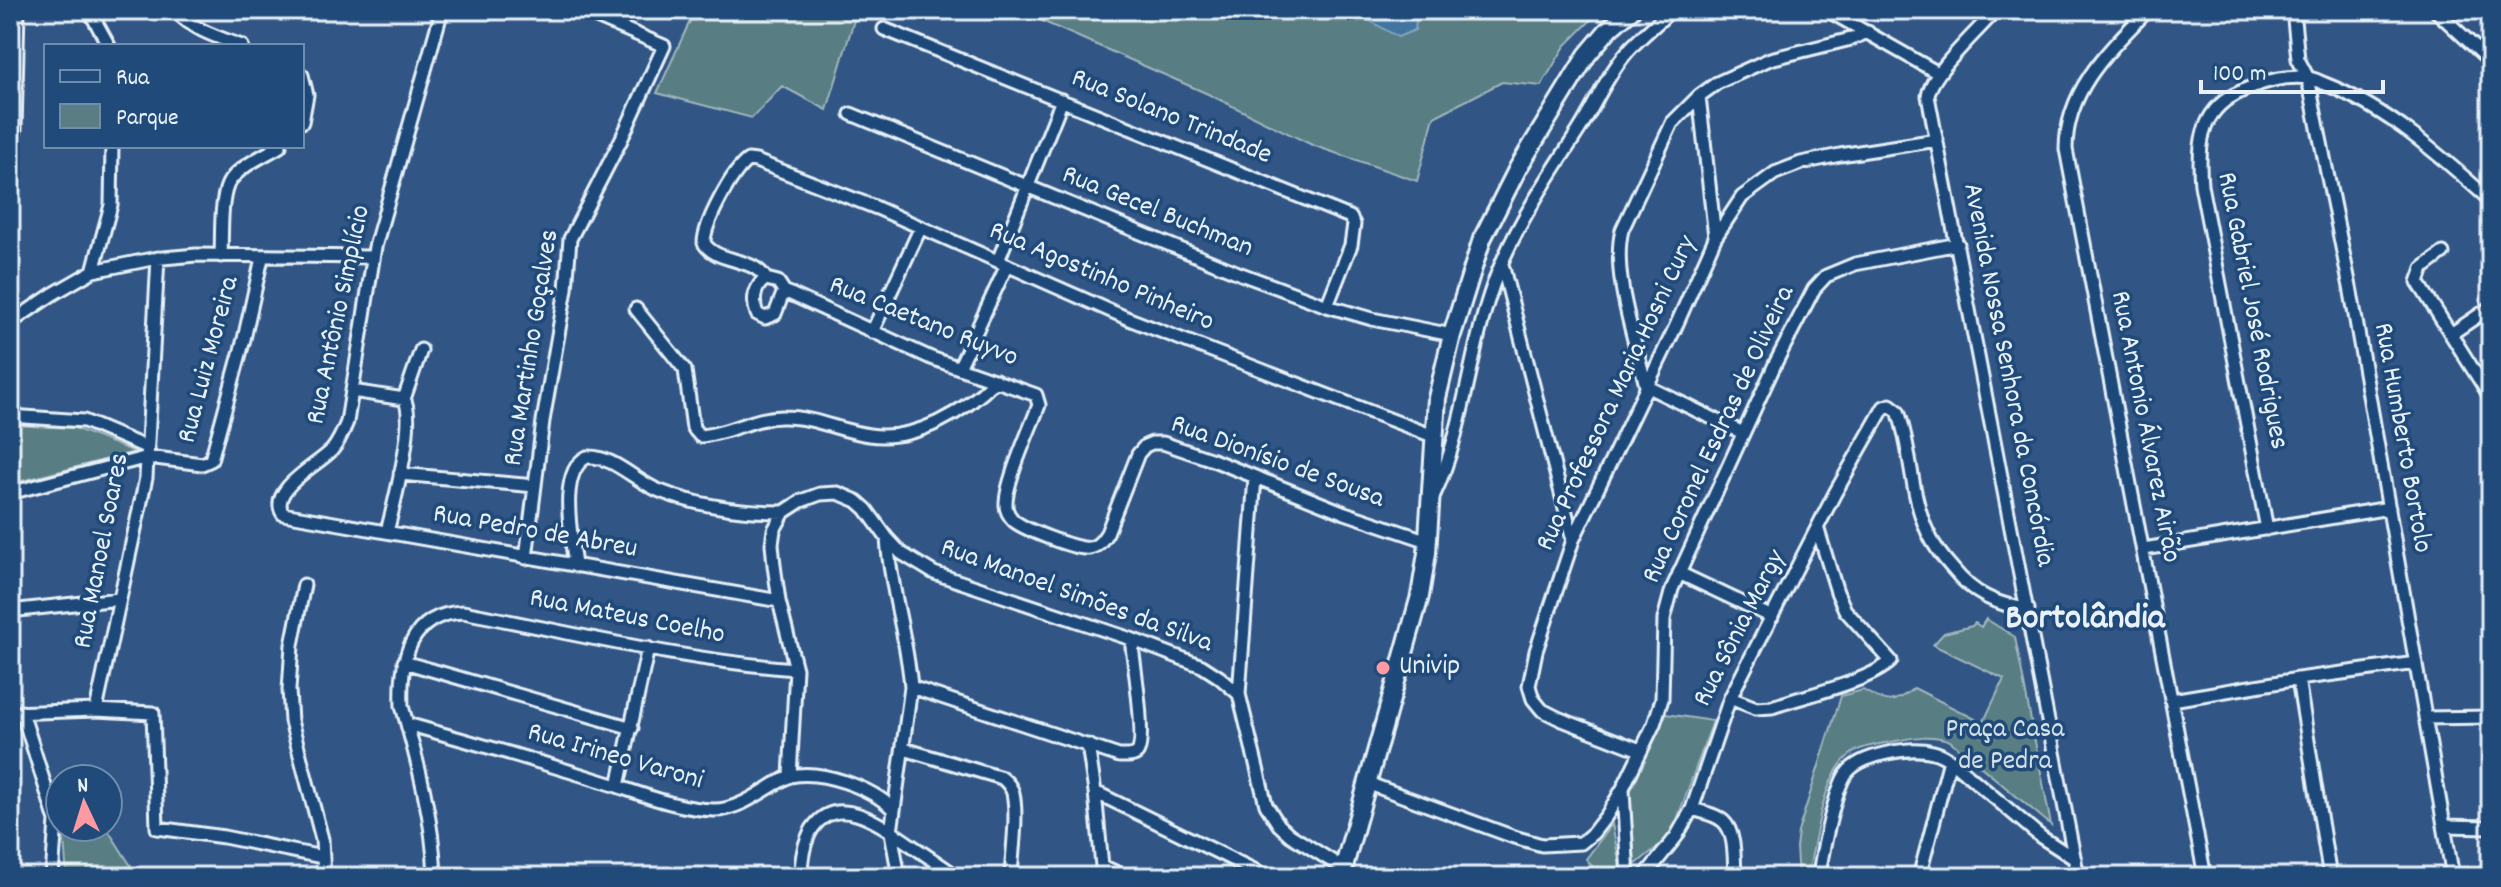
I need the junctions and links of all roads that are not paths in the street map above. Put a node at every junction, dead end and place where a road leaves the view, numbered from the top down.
1 (18, 10) edge
2 (89, 10) edge
3 (175, 10) edge
4 (442, 10) edge
5 (580, 10) edge
6 (1631, 10) edge
7 (1671, 10) edge
8 (1827, 10) edge
9 (1996, 10) edge
10 (2148, 10) edge
11 (2293, 10) edge
12 (2435, 10) edge
13 (884, 29) dead end
14 (1868, 32) junction
15 (108, 44) edge
16 (237, 44) edge
17 (2491, 62) edge
18 (1938, 73) junction
19 (2308, 78) junction
20 (304, 83) edge
21 (1699, 96) junction
22 (1062, 100) junction
23 (304, 111) edge
24 (851, 114) dead end
25 (1937, 140) junction
26 (112, 148) edge
27 (277, 148) edge
28 (10, 153) edge
29 (1030, 186) junction
30 (2491, 201) edge
31 (921, 227) junction
32 (1715, 238) junction
33 (1958, 244) junction
34 (2443, 253) dead end
35 (221, 256) junction
36 (372, 257) junction
37 (158, 258) junction
38 (262, 258) junction
39 (1003, 263) junction
40 (1502, 264) junction
41 (93, 271) junction
42 (766, 279) junction
43 (784, 291) junction
44 (1327, 306) junction
45 (2491, 307) edge
46 (636, 309) dead end
47 (10, 323) edge
48 (872, 332) junction
49 (2451, 334) junction
50 (1452, 335) junction
51 (421, 350) dead end
52 (959, 368) junction
53 (996, 380) junction
54 (1646, 386) junction
55 (352, 391) junction
56 (2490, 396) edge
57 (404, 399) junction
58 (1039, 405) joint
59 (2491, 410) edge
60 (10, 416) edge
61 (1743, 433) junction
62 (1433, 436) junction
63 (148, 452) junction
64 (400, 474) junction
65 (1255, 477) junction
66 (535, 486) junction
67 (10, 493) edge
68 (1430, 503) junction
69 (2389, 508) junction
70 (784, 512) junction
71 (283, 514) joint
72 (2267, 529) junction
73 (1818, 530) junction
74 (387, 532) junction
75 (887, 538) junction
76 (1573, 540) junction
77 (1428, 541) junction
78 (2144, 549) junction
79 (526, 558) junction
80 (575, 566) junction
81 (1679, 573) junction
82 (304, 585) dead end
83 (119, 599) junction
84 (779, 601) junction
85 (2028, 609) junction
86 (10, 611) edge
87 (1772, 617) junction
88 (1131, 639) junction
89 (648, 648) junction
90 (404, 662) junction
91 (2416, 663) junction
92 (796, 669) junction
93 (2298, 679) junction
94 (911, 687) junction
95 (1239, 694) junction
96 (1730, 698) junction
97 (2172, 700) junction
98 (96, 710) junction
99 (16, 712) edge
100 (2491, 717) edge
101 (2425, 718) junction
102 (407, 724) junction
103 (632, 728) junction
104 (1088, 745) junction
105 (904, 749) junction
106 (1640, 750) junction
107 (1950, 760) junction
108 (790, 776) junction
109 (1367, 783) junction
110 (618, 786) junction
111 (1623, 788) junction
112 (1095, 792) junction
113 (893, 809) junction
114 (1692, 809) junction
115 (2444, 826) junction
116 (2491, 827) edge
117 (891, 832) junction
118 (322, 857) junction
119 (2075, 859) junction
120 (1102, 872) edge
121 (1342, 873) edge
122 (52, 877) edge
123 (324, 877) edge
124 (435, 877) edge
125 (801, 877) edge
126 (899, 877) edge
127 (958, 877) edge
128 (1011, 877) edge
129 (1126, 877) edge
130 (1268, 877) edge
131 (1628, 877) edge
132 (1644, 877) edge
133 (1735, 877) edge
134 (1819, 877) edge
135 (1919, 877) edge
136 (2078, 877) edge
137 (2205, 877) edge
138 (2330, 877) edge
139 (2453, 877) edge

1 - 28 street
2 - 15 street
3 - 16 street
4 - 36 street, Rua Antônio Simplício
5 - 66 street, Rua Martinho Goçalves
6 - 50 main road
7 - 40 street
8 - 14 street
9 - 18 street
10 - 78 street, Rua Antonio Álvarez Airão
11 - 19 street, Rua Humberto Bortolo
12 - 17 street
13 - 22 street, Rua Solano Trindade
14 - 18 street
14 - 21 street
18 - 25 street, Avenida Nossa Senhora da Concórdia
19 - 30 street
19 - 69 street, Rua Humberto Bortolo
19 - 72 street, Rua Gabriel José Rodrigues
20 - 23 street
21 - 32 street
21 - 54 street
22 - 29 street
22 - 44 street, Rua Solano Trindade
24 - 29 street, Rua Gecel Buchman
25 - 32 street, Rua Professora Maria Hosni Cury
25 - 33 street, Avenida Nossa Senhora da Concórdia
26 - 41 street
27 - 35 street
29 - 39 street
29 - 44 street, Rua Gecel Buchman
31 - 39 street, Rua Agostinho Pinheiro
31 - 42 street, Rua Agostinho Pinheiro
31 - 48 street
32 - 54 street, Rua Professora Maria Hosni Cury
33 - 61 street, Rua Coronel Esdras de Oliveira
33 - 85 street, Avenida Nossa Senhora da Concórdia
34 - 49 street
35 - 37 street
35 - 38 street
36 - 38 street
36 - 55 street, Rua Antônio Simplício
37 - 41 street
37 - 63 street, Rua Manoel Soares
38 - 63 street, Rua Luiz Moreira
39 - 52 street
39 - 62 street, Rua Agostinho Pinheiro
40 - 68 street
40 - 76 street
41 - 47 street
42 - 43 street
42 - 43 street
43 - 48 street, Rua Caetano Ruyvo
44 - 50 street, Rua Gecel Buchman
45 - 49 street
46 - 53 street
48 - 52 street, Rua Caetano Ruyvo
49 - 56 street
50 - 62 main road
51 - 57 street
52 - 53 street, Rua Caetano Ruyvo
53 - 58 street, Rua Caetano Ruyvo
54 - 61 street
54 - 76 street, Rua Professora Maria Hosni Cury
55 - 57 street
55 - 71 street, Rua Antônio Simplício
56 - 59 street
57 - 64 street
58 - 65 street, Rua Dionísio de Sousa
60 - 63 street
61 - 81 street, Rua Coronel Esdras de Oliveira
62 - 68 main road
63 - 67 street
63 - 83 street, Rua Manoel Soares
64 - 66 street
64 - 74 street
65 - 77 street, Rua Dionísio de Sousa
65 - 95 street
66 - 79 street, Rua Martinho Goçalves
68 - 77 main road
69 - 72 street
69 - 91 street, Rua Humberto Bortolo
70 - 75 street, Rua Manoel Simões da Silva
70 - 80 street
70 - 84 street
71 - 74 street, Rua Pedro de Abreu
72 - 78 street
73 - 85 street, Rua Sônia Margy
73 - 87 street, Rua Sônia Margy
73 - 96 street
74 - 79 street, Rua Pedro de Abreu
75 - 88 street, Rua Manoel Simões da Silva
75 - 94 street
76 - 106 street, Rua Professora Maria Hosni Cury
77 - 109 main road
78 - 97 street, Rua Antonio Álvarez Airão
79 - 80 street, Rua Pedro de Abreu
80 - 84 street, Rua Pedro de Abreu
81 - 87 street
81 - 106 street, Rua Coronel Esdras de Oliveira
82 - 118 street
83 - 86 street
83 - 98 street, Rua Manoel Soares
84 - 92 street
85 - 119 street, Avenida Nossa Senhora da Concórdia
87 - 96 street, Rua Sônia Margy
88 - 95 street, Rua Manoel Simões da Silva
88 - 104 street
89 - 90 street, Rua Mateus Coelho
89 - 92 street, Rua Mateus Coelho
89 - 103 street
90 - 102 street
90 - 103 street
91 - 93 street
91 - 101 street, Rua Humberto Bortolo
92 - 108 street
93 - 97 street
93 - 138 street
94 - 104 street
94 - 105 street
95 - 121 street
96 - 114 street, Rua Sônia Margy
97 - 137 street, Rua Antonio Álvarez Airão
98 - 99 street
98 - 118 street
99 - 122 street
100 - 101 street
101 - 115 street, Rua Humberto Bortolo
102 - 110 street, Rua Irineo Varoni
102 - 124 street
103 - 110 street
104 - 112 street
105 - 113 street
105 - 128 street
106 - 111 street, Rua Coronel Esdras de Oliveira
107 - 119 street
107 - 134 street
107 - 135 street
108 - 110 street, Rua Irineo Varoni
108 - 113 street
109 - 111 street, Rua Coronel Esdras de Oliveira
109 - 121 main road
111 - 131 street
112 - 120 street
112 - 130 street
113 - 117 street
114 - 132 street, Rua Sônia Margy
114 - 133 street
115 - 116 street
115 - 139 street, Rua Humberto Bortolo
117 - 125 street
117 - 126 street
117 - 127 street
118 - 123 street
119 - 136 street, Avenida Nossa Senhora da Concórdia
120 - 129 street

